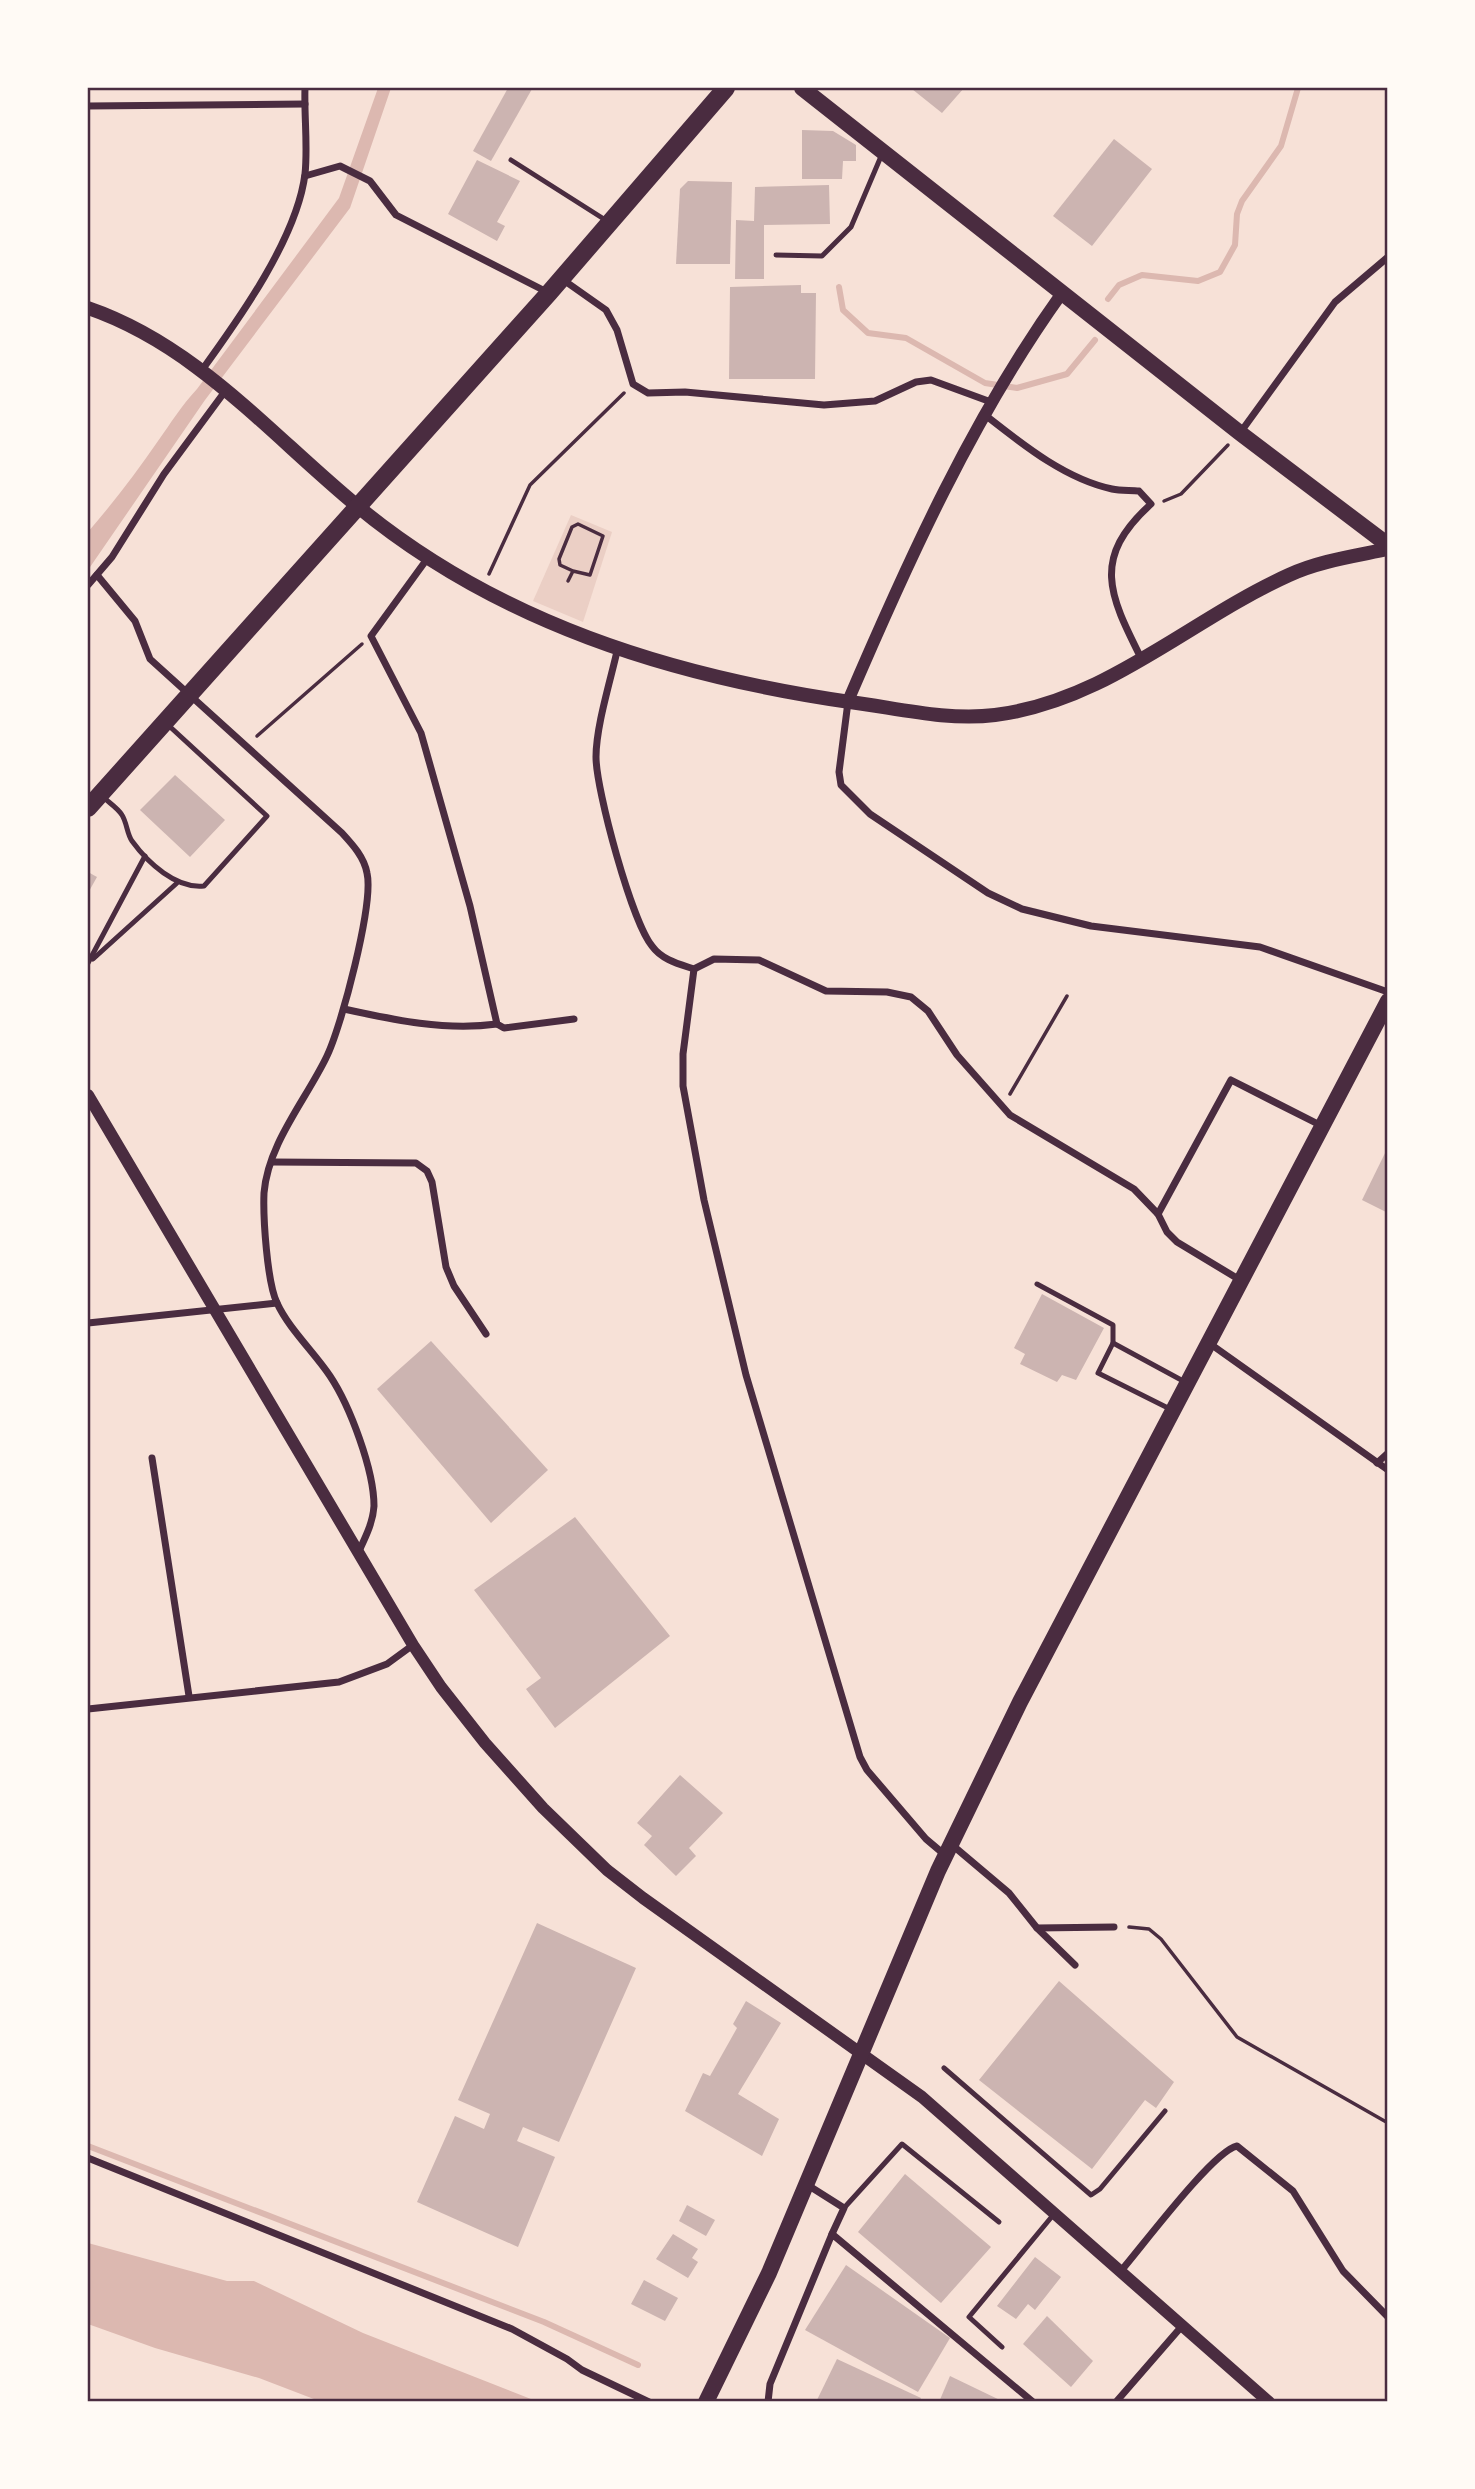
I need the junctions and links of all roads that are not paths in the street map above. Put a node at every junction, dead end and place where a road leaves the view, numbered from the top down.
1 (305, 88) edge
2 (726, 88) edge
3 (802, 88) edge
4 (305, 104) junction
5 (88, 106) edge
6 (884, 152) junction
7 (512, 160) dead end
8 (304, 176) junction
9 (610, 222) junction
10 (776, 254) dead end
11 (1388, 257) edge
12 (561, 278) junction
13 (549, 293) junction
14 (1062, 293) junction
15 (88, 308) edge
16 (204, 372) junction
17 (224, 387) junction
18 (993, 398) junction
19 (985, 415) junction
20 (1240, 433) junction
21 (356, 505) junction
22 (1388, 547) edge
23 (427, 559) junction
24 (97, 575) junction
25 (88, 584) edge
26 (618, 647) junction
27 (1142, 660) junction
28 (188, 695) junction
29 (848, 701) junction
30 (164, 722) junction
31 (100, 794) junction
32 (88, 808) edge
33 (145, 856) junction
34 (177, 883) junction
35 (88, 963) edge
36 (694, 969) junction
37 (1388, 992) edge
38 (1388, 1001) edge
39 (344, 1009) junction
40 (574, 1019) dead end
41 (497, 1024) junction
42 (88, 1095) edge
43 (1324, 1127) junction
44 (272, 1161) junction
45 (1158, 1214) junction
46 (1241, 1280) junction
47 (1037, 1284) dead end
48 (276, 1303) junction
49 (215, 1310) junction
50 (88, 1323) edge
51 (486, 1334) dead end
52 (1113, 1343) junction
53 (1208, 1343) junction
54 (1185, 1382) junction
55 (1171, 1409) junction
56 (1388, 1453) edge
57 (152, 1458) dead end
58 (1377, 1463) junction
59 (1388, 1470) edge
60 (359, 1551) junction
61 (413, 1645) junction
62 (189, 1696) junction
63 (88, 1709) edge
64 (948, 1849) junction
65 (1114, 1927) road end
66 (1037, 1928) junction
67 (1075, 1965) dead end
68 (859, 2052) junction
69 (944, 2068) dead end
70 (1165, 2111) dead end
71 (88, 2158) edge
72 (806, 2184) junction
73 (844, 2208) junction
74 (1054, 2214) junction
75 (999, 2222) dead end
76 (832, 2234) junction
77 (1120, 2273) junction
78 (1388, 2317) edge
79 (1182, 2326) junction
80 (1002, 2347) dead end
81 (649, 2402) edge
82 (706, 2402) edge
83 (768, 2402) edge
84 (1033, 2402) edge
85 (1115, 2402) edge
86 (1269, 2402) edge

1 - 4 street
2 - 9 highway
3 - 6 main road
4 - 5 street
4 - 8 street
6 - 10 lane
6 - 14 main road
7 - 9 lane
8 - 13 street
8 - 16 street
9 - 12 highway
11 - 20 street
12 - 13 highway
12 - 18 street
13 - 21 highway
14 - 18 street
14 - 20 main road
15 - 16 main road
16 - 17 main road
17 - 21 main road
17 - 24 street
18 - 19 street
19 - 27 street
19 - 29 street
20 - 22 main road
21 - 23 main road
21 - 28 highway
22 - 27 main road
23 - 26 main road
23 - 41 street
24 - 25 street
24 - 28 street
26 - 29 main road
26 - 36 street
27 - 29 main road
28 - 30 highway
28 - 39 street
29 - 37 street
30 - 31 highway
30 - 34 lane
31 - 32 highway
31 - 33 lane
33 - 34 lane
33 - 35 lane
34 - 35 lane
36 - 45 street
36 - 64 street
38 - 43 main road
39 - 41 street
39 - 44 street
40 - 41 street
42 - 49 street
43 - 45 street
43 - 46 main road
44 - 48 street
44 - 51 street
45 - 46 street
46 - 53 main road
47 - 52 lane
48 - 49 street
48 - 60 street
49 - 50 street
49 - 60 street
52 - 54 lane
52 - 55 lane
53 - 54 main road
53 - 58 street
54 - 55 main road
55 - 64 main road
56 - 58 street
57 - 62 street
58 - 59 street
60 - 61 street
61 - 62 street
61 - 68 street
62 - 63 street
64 - 66 street
64 - 68 main road
65 - 66 street
66 - 67 street
68 - 72 main road
68 - 74 street
69 - 70 lane
71 - 81 street
72 - 73 street
72 - 82 main road
73 - 75 lane
73 - 76 street
74 - 77 street
74 - 80 lane
76 - 83 street
76 - 84 street
77 - 78 street
77 - 79 street
79 - 85 street
79 - 86 street

